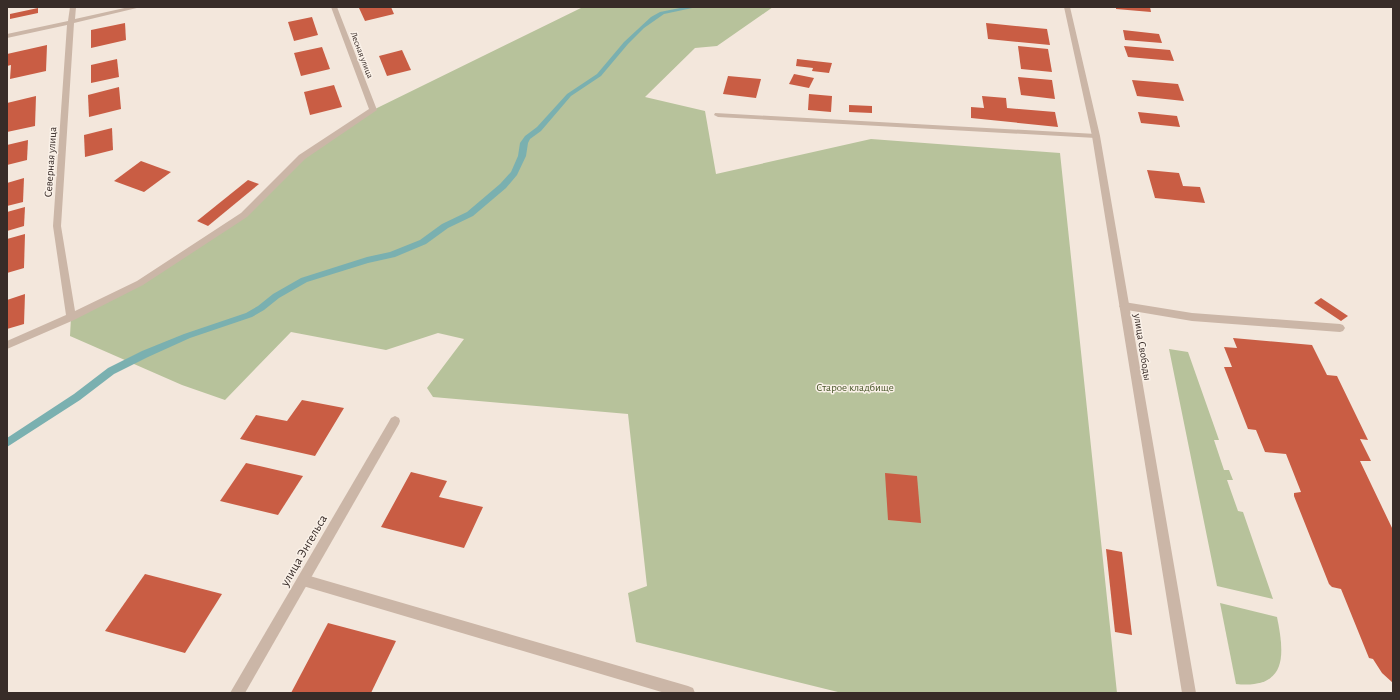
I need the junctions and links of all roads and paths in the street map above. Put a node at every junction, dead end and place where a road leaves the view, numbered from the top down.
1 (73, 7) edge
2 (138, 7) edge
3 (334, 7) edge
4 (1067, 7) edge
5 (71, 22) junction
6 (7, 36) edge
7 (718, 115) dead end
8 (1096, 136) junction
9 (1124, 306) junction
10 (71, 317) junction
11 (1340, 328) dead end
12 (7, 345) edge
13 (394, 421) dead end
14 (303, 580) junction
15 (237, 693) edge
16 (688, 693) edge
17 (1189, 693) edge

1 - 5 street, Северная улица
2 - 5 street
3 - 10 street, Лесная улица
4 - 8 street, улица Свободы
5 - 6 street
5 - 10 street, Северная улица
7 - 8 street
8 - 9 street, улица Свободы
9 - 11 street
9 - 17 street, улица Свободы
10 - 12 street
13 - 14 street, улица Энгельса
14 - 15 street, улица Энгельса
14 - 16 street

